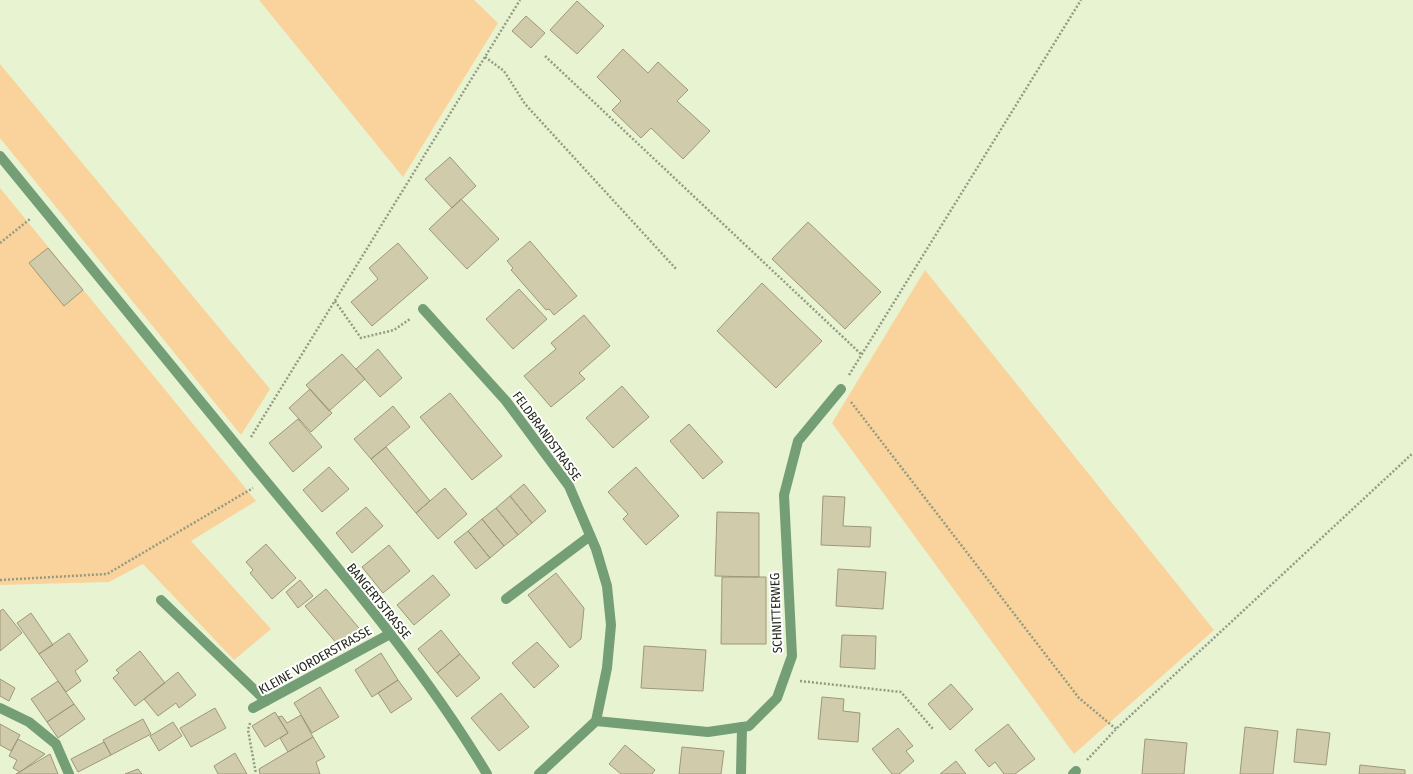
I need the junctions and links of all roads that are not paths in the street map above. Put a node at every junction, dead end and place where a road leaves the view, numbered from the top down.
1 (0, 156) edge
2 (423, 309) dead end
3 (840, 389) road end
4 (590, 536) junction
5 (506, 599) dead end
6 (161, 600) dead end
7 (390, 634) junction
8 (266, 702) junction
9 (0, 708) edge
10 (253, 708) road end
11 (596, 721) junction
12 (742, 727) junction
13 (69, 774) edge
14 (487, 774) edge
15 (539, 774) edge
16 (741, 774) edge

1 - 7 street, BANGERTSTRASSE
2 - 4 street, FELDBRANDSTRASSE
3 - 12 street, SCHNITTERWEG
4 - 5 street
4 - 11 street, FELDBRANDSTRASSE
6 - 8 street
7 - 8 street, KLEINE VORDERSTRASSE
7 - 14 street, BANGERTSTRASSE
8 - 10 street, KLEINE VORDERSTRASSE
9 - 13 street
11 - 12 street, SCHNITTERWEG
11 - 15 street
12 - 16 street

